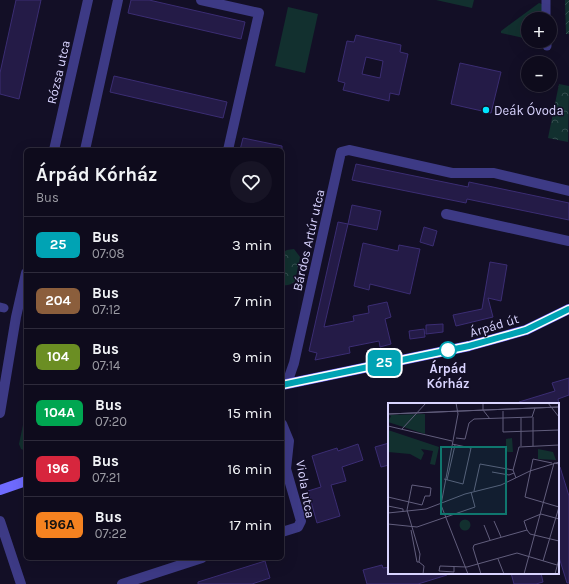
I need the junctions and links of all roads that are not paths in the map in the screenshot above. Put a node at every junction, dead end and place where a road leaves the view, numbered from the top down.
1 (88, 0) edge
2 (118, 0) edge
3 (201, 0) edge
4 (546, 0) edge
5 (546, 12) edge
6 (54, 148) edge
7 (85, 148) edge
8 (228, 148) edge
9 (569, 191) edge
10 (446, 214) dead end
11 (569, 241) edge
12 (24, 285) edge
13 (569, 309) edge
14 (285, 384) edge
15 (0, 413) edge
16 (284, 429) edge
17 (284, 454) edge
18 (24, 482) edge
19 (0, 490) edge
20 (0, 521) edge
21 (284, 531) edge
22 (196, 560) edge
23 (21, 584) edge
24 (122, 584) edge

1 - 6 street, Rózsa utca
2 - 7 street
3 - 8 street
4 - 5 street
9 - 14 street, Bárdos Artúr utca
10 - 11 street
12 - 15 street
13 - 14 main road, Árpád út
16 - 17 street, Viola utca
17 - 21 street, Viola utca
18 - 19 main road
20 - 23 street
22 - 24 street

